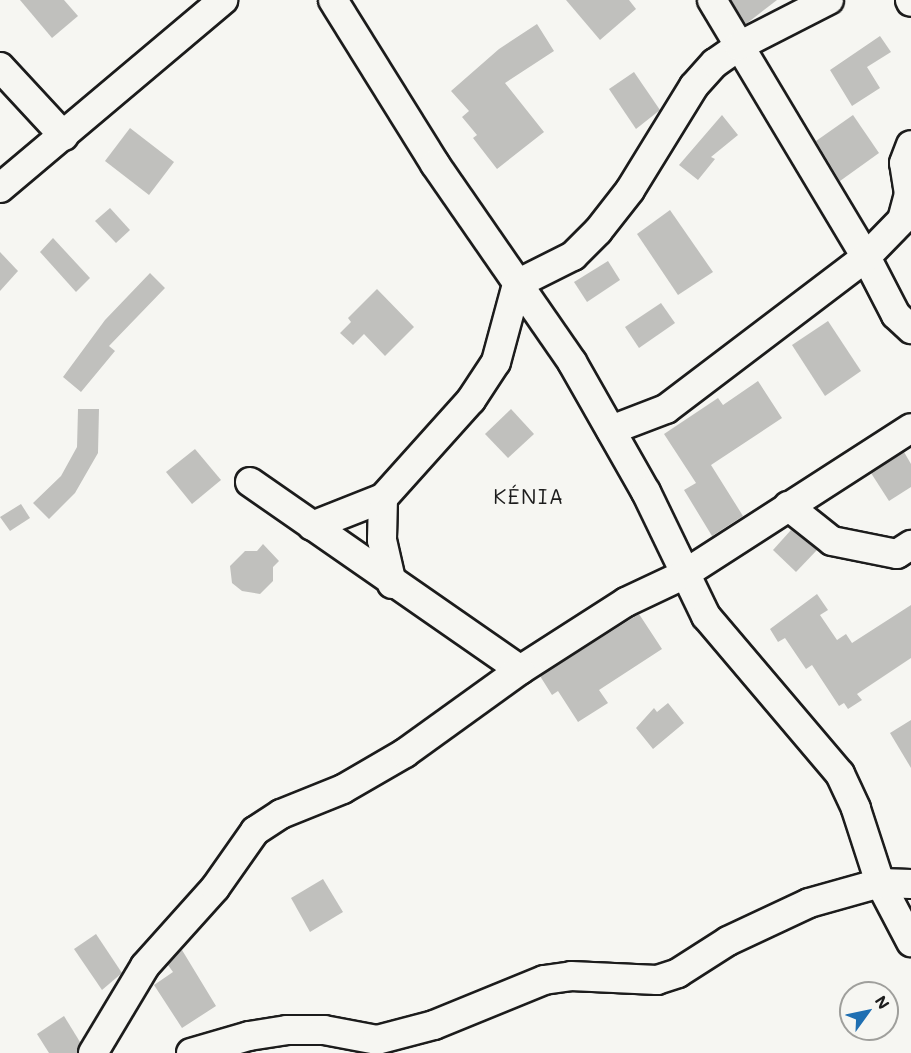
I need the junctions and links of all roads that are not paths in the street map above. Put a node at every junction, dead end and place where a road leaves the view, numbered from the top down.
1 (223, 0) edge
2 (333, 0) edge
3 (712, 0) edge
4 (829, 0) edge
5 (739, 46) junction
6 (0, 67) edge
7 (64, 136) junction
8 (911, 145) edge
9 (11, 174) edge
10 (0, 188) edge
11 (866, 257) junction
12 (517, 284) junction
13 (911, 329) edge
14 (911, 428) edge
15 (611, 430) junction
16 (250, 482) dead end
17 (383, 498) junction
18 (788, 506) junction
19 (312, 526) junction
20 (911, 545) edge
21 (683, 575) junction
22 (393, 584) junction
23 (520, 670) junction
24 (901, 881) edge
25 (911, 942) edge
26 (93, 1053) edge
27 (191, 1053) edge

1 - 7 street
2 - 12 street
3 - 5 street
4 - 5 street
5 - 11 street
5 - 12 street
6 - 7 street
7 - 9 street
8 - 11 street
9 - 10 street
11 - 13 street
11 - 15 street
12 - 15 street
12 - 17 street
14 - 18 street
15 - 21 street
16 - 19 street
17 - 19 street
17 - 22 street
18 - 20 street
18 - 21 street
19 - 22 street
21 - 23 street
21 - 24 street
22 - 23 street
23 - 26 street
24 - 25 street
24 - 27 street

